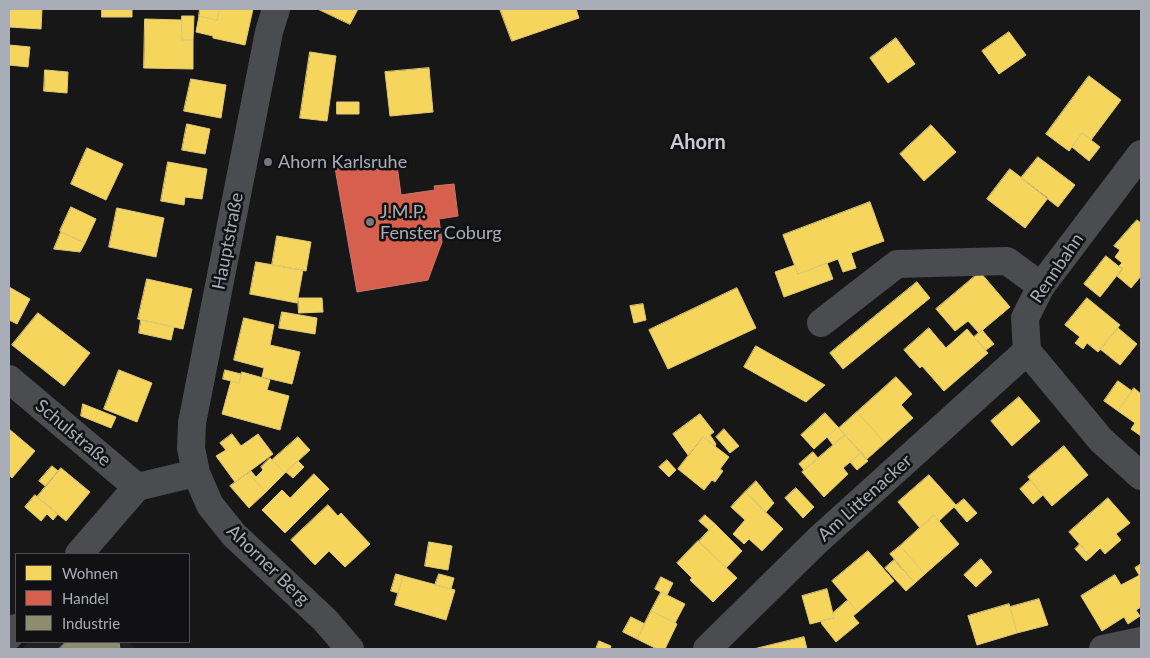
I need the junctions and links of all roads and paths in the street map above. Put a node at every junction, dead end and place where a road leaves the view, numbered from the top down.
1 (276, 9) edge
2 (1141, 154) edge
3 (1041, 286) junction
4 (821, 322) dead end
5 (1027, 351) junction
6 (9, 379) edge
7 (196, 474) junction
8 (1141, 476) edge
9 (137, 487) junction
10 (80, 553) edge
11 (1141, 640) edge
12 (350, 649) edge
13 (706, 649) edge
14 (1102, 649) edge

1 - 7 street, Hauptstraße
2 - 3 street, Rennbahn
3 - 4 street
3 - 5 street, Rennbahn
5 - 8 street
5 - 13 street, Am Littenacker
6 - 9 street, Schulstraße
7 - 9 street
7 - 12 street, Ahorner Berg
9 - 10 street
11 - 14 street

